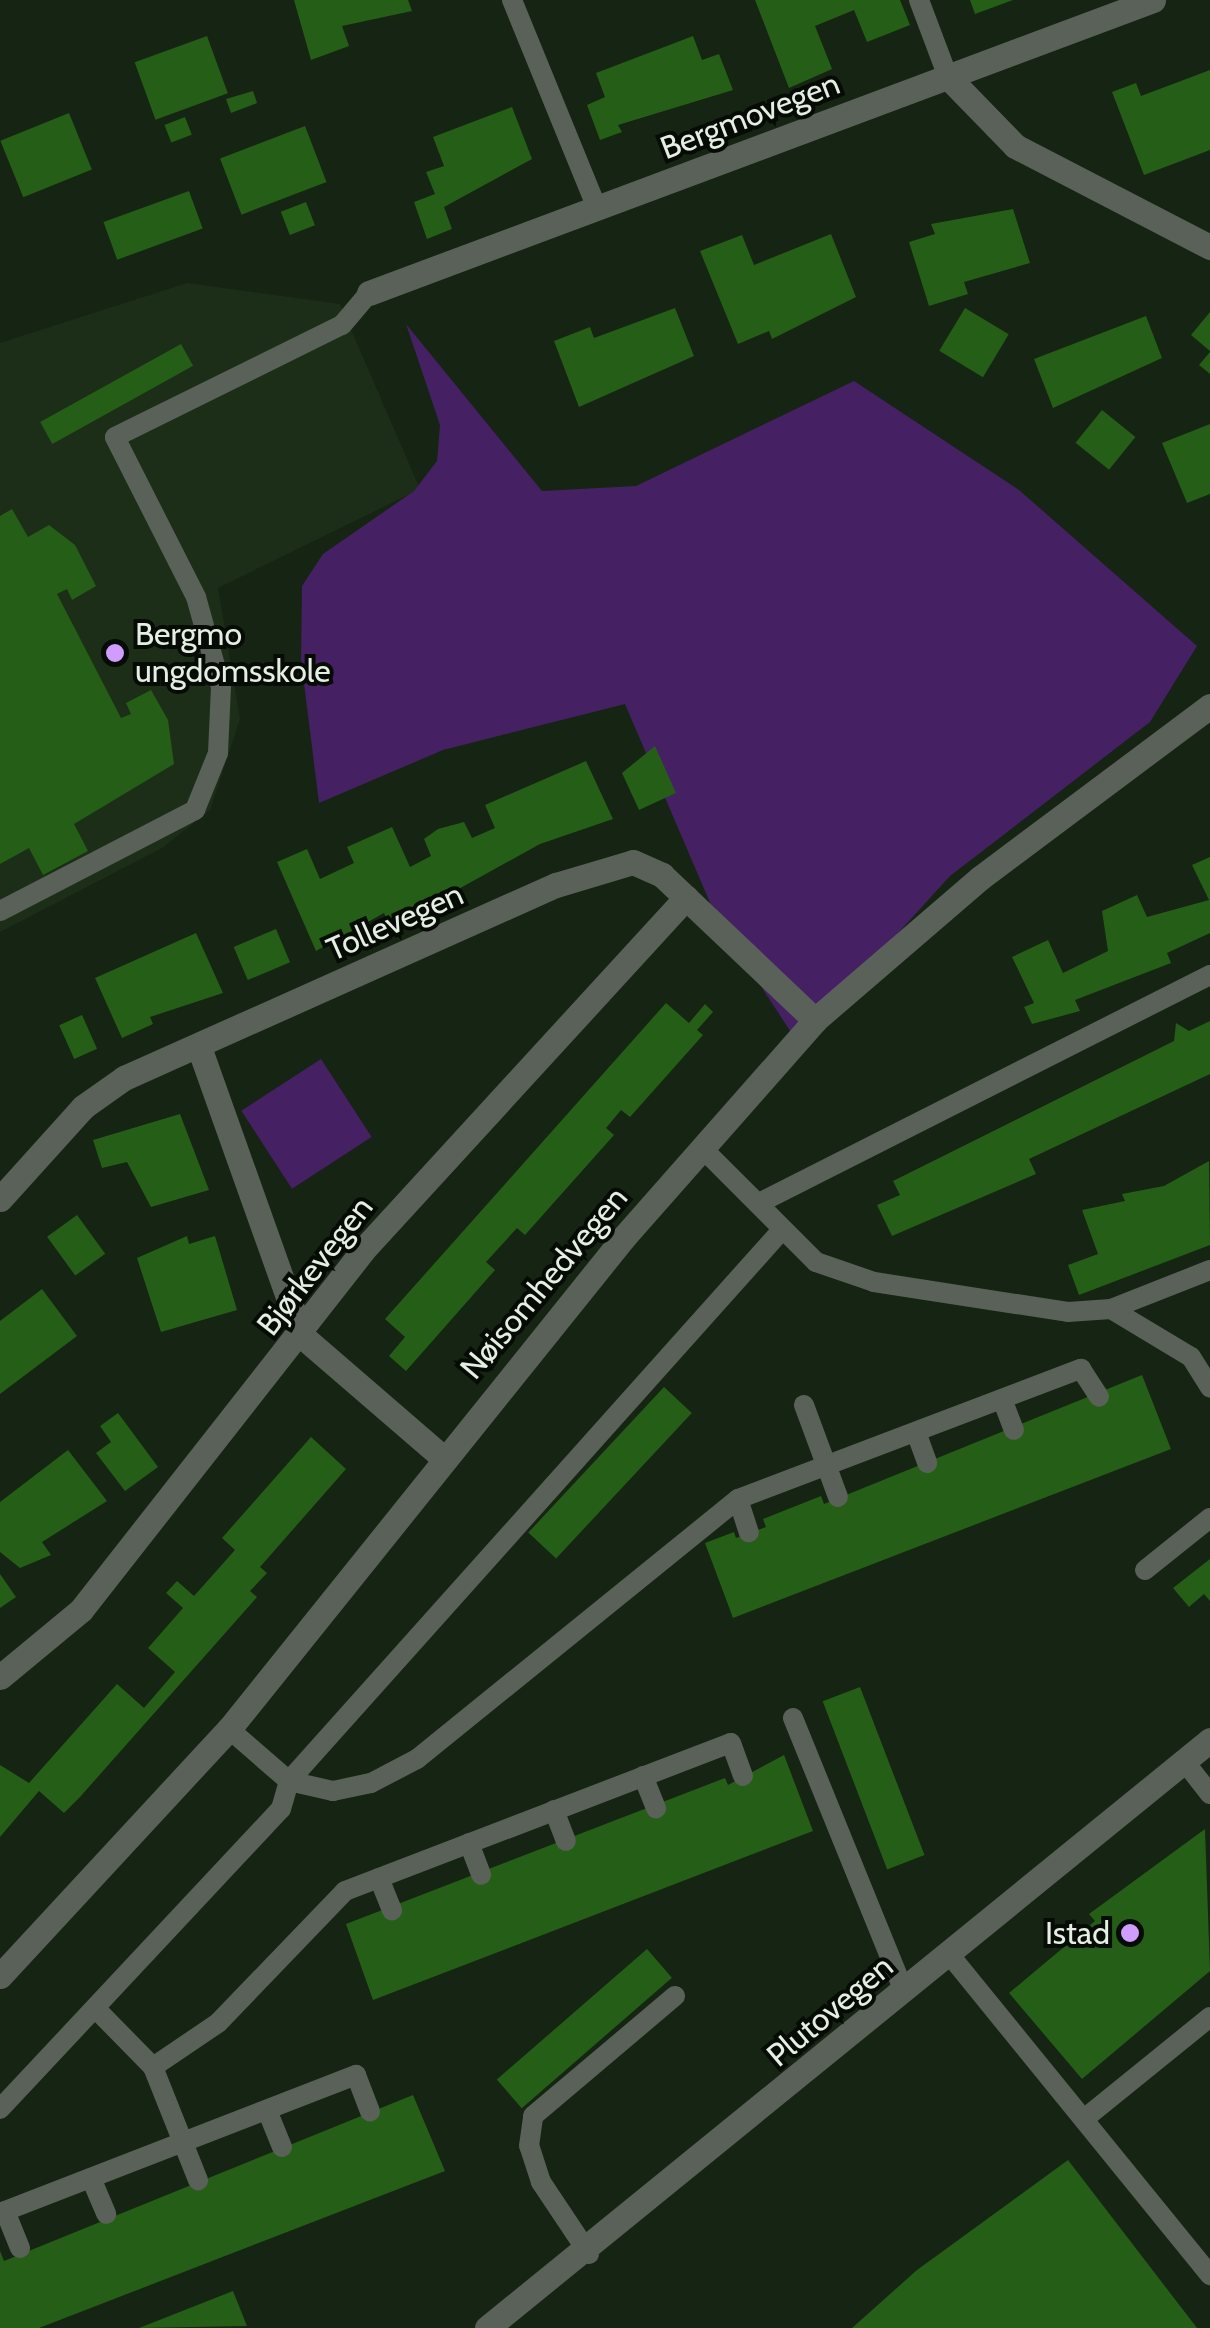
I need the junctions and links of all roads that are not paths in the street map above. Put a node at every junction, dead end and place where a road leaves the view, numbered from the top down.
1 (512, 0) edge
2 (919, 0) edge
3 (1153, 0) edge
4 (948, 77) junction
5 (596, 208) junction
6 (1206, 238) edge
7 (370, 293) joint
8 (1210, 706) edge
9 (686, 898) junction
10 (0, 911) edge
11 (1210, 975) edge
12 (814, 1020) junction
13 (199, 1047) junction
14 (702, 1148) junction
15 (0, 1199) edge
16 (759, 1203) junction
17 (780, 1232) junction
18 (1210, 1270) edge
19 (1110, 1309) junction
20 (302, 1336) junction
21 (1210, 1387) edge
22 (1099, 1397) dead end
23 (1002, 1399) junction
24 (804, 1405) dead end
25 (1014, 1430) dead end
26 (916, 1432) junction
27 (442, 1458) junction
28 (926, 1463) dead end
29 (827, 1466) junction
30 (838, 1497) dead end
31 (738, 1500) junction
32 (1210, 1518) edge
33 (749, 1532) dead end
34 (1144, 1570) dead end
35 (0, 1677) edge
36 (793, 1718) dead end
37 (229, 1729) junction
38 (1210, 1740) edge
39 (1184, 1761) junction
40 (644, 1776) junction
41 (743, 1776) dead end
42 (289, 1781) junction
43 (1210, 1794) edge
44 (656, 1808) dead end
45 (554, 1810) junction
46 (566, 1842) dead end
47 (468, 1843) junction
48 (481, 1875) dead end
49 (378, 1878) junction
50 (392, 1911) dead end
51 (950, 1954) junction
52 (0, 1976) edge
53 (904, 1992) junction
54 (676, 1996) dead end
55 (99, 2012) junction
56 (1210, 2016) edge
57 (153, 2067) junction
58 (0, 2109) edge
59 (267, 2110) junction
60 (370, 2111) dead end
61 (1084, 2119) junction
62 (184, 2142) junction
63 (282, 2147) dead end
64 (90, 2178) junction
65 (198, 2180) dead end
66 (2, 2212) edge
67 (106, 2214) dead end
68 (20, 2248) dead end
69 (589, 2254) junction
70 (1210, 2276) edge
71 (487, 2328) edge

1 - 5 lane
2 - 4 lane
3 - 4 street, Bergmovegen
4 - 5 street, Bergmovegen
4 - 6 street
5 - 7 street, Bergmovegen
7 - 10 lane
8 - 12 street, Nøisomhedvegen
9 - 12 street, Tollevegen
9 - 13 street, Tollevegen
9 - 20 street, Bjørkevegen
11 - 16 lane
12 - 14 street, Nøisomhedvegen
13 - 15 street, Tollevegen
13 - 20 street
14 - 16 lane
14 - 27 street, Nøisomhedvegen
16 - 17 lane
17 - 19 lane
17 - 42 lane
18 - 19 lane
19 - 21 lane
20 - 27 street
20 - 35 street, Bjørkevegen
22 - 23 lane
23 - 25 lane
23 - 26 lane
24 - 29 lane
26 - 28 lane
26 - 29 lane
27 - 37 street, Nøisomhedvegen
29 - 30 lane
29 - 31 lane
31 - 33 lane
31 - 42 lane
32 - 34 lane
36 - 53 lane
37 - 42 lane
37 - 52 street, Nøisomhedvegen
38 - 39 street, Plutovegen
39 - 43 lane
39 - 51 street, Plutovegen
40 - 41 lane
40 - 44 lane
40 - 45 lane
42 - 55 lane
45 - 46 lane
45 - 47 lane
47 - 48 lane
47 - 49 lane
49 - 50 lane
49 - 57 lane
51 - 53 street, Plutovegen
51 - 61 lane
53 - 69 street, Plutovegen
54 - 69 lane
55 - 57 lane
55 - 58 lane
56 - 61 lane
57 - 62 lane
59 - 60 lane
59 - 62 lane
59 - 63 lane
61 - 70 lane
62 - 64 lane
62 - 65 lane
64 - 66 lane
64 - 67 lane
66 - 68 lane
69 - 71 street, Plutovegen

